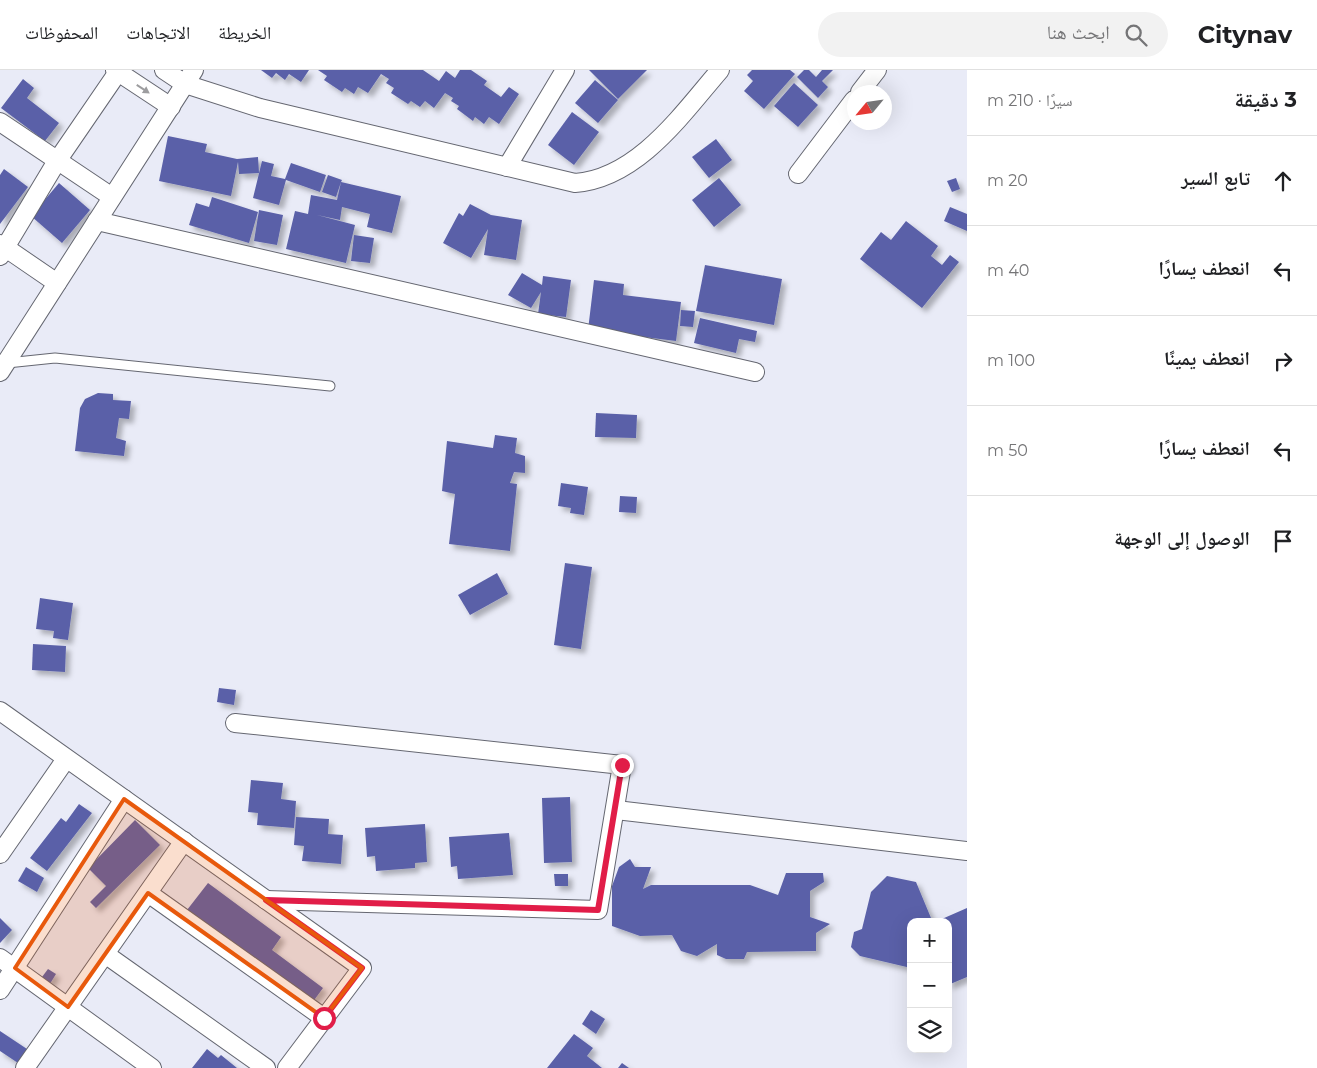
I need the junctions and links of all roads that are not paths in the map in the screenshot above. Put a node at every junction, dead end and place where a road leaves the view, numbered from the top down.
1 (164, 70) edge
2 (720, 70) edge
3 (877, 70) edge
4 (116, 71) edge
5 (562, 71) edge
6 (190, 77) edge
7 (865, 85) edge
8 (171, 107) junction
9 (847, 109) edge
10 (0, 123) edge
11 (57, 161) junction
12 (507, 167) junction
13 (798, 174) dead end
14 (112, 197) junction
15 (97, 221) junction
16 (2, 249) edge
17 (57, 283) junction
18 (2, 365) edge
19 (754, 372) dead end
20 (330, 386) dead end
21 (0, 711) edge
22 (236, 723) dead end
23 (66, 759) junction
24 (124, 799) junction
25 (616, 810) junction
26 (184, 841) junction
27 (967, 851) edge
28 (0, 854) edge
29 (148, 893) junction
30 (266, 900) junction
31 (105, 954) junction
32 (0, 958) edge
33 (15, 968) junction
34 (0, 990) edge
35 (68, 1007) junction
36 (324, 1018) junction
37 (25, 1068) edge
38 (152, 1068) edge
39 (266, 1068) edge
40 (287, 1068) edge

1 - 6 street
2 - 12 street
3 - 7 street
4 -> 8 street
4 - 11 street
5 - 12 street
6 - 8 street
6 - 12 street
8 - 14 street
9 - 13 street
10 - 11 street
11 - 14 street
11 - 16 street
14 - 15 street
15 - 17 street
15 - 19 street
16 - 17 street
17 - 18 street
18 - 20 lane
21 - 23 street
22 - 25 street
23 - 24 street
23 - 28 street
24 - 26 street
24 - 33 street
25 - 27 street
25 - 30 street
26 - 29 street
26 - 30 street
29 - 31 street
29 - 36 street
30 - 36 street
31 - 35 street
31 - 39 street
32 - 33 street
33 - 34 street
33 - 35 street
35 - 37 street
35 - 38 street
36 - 40 street

